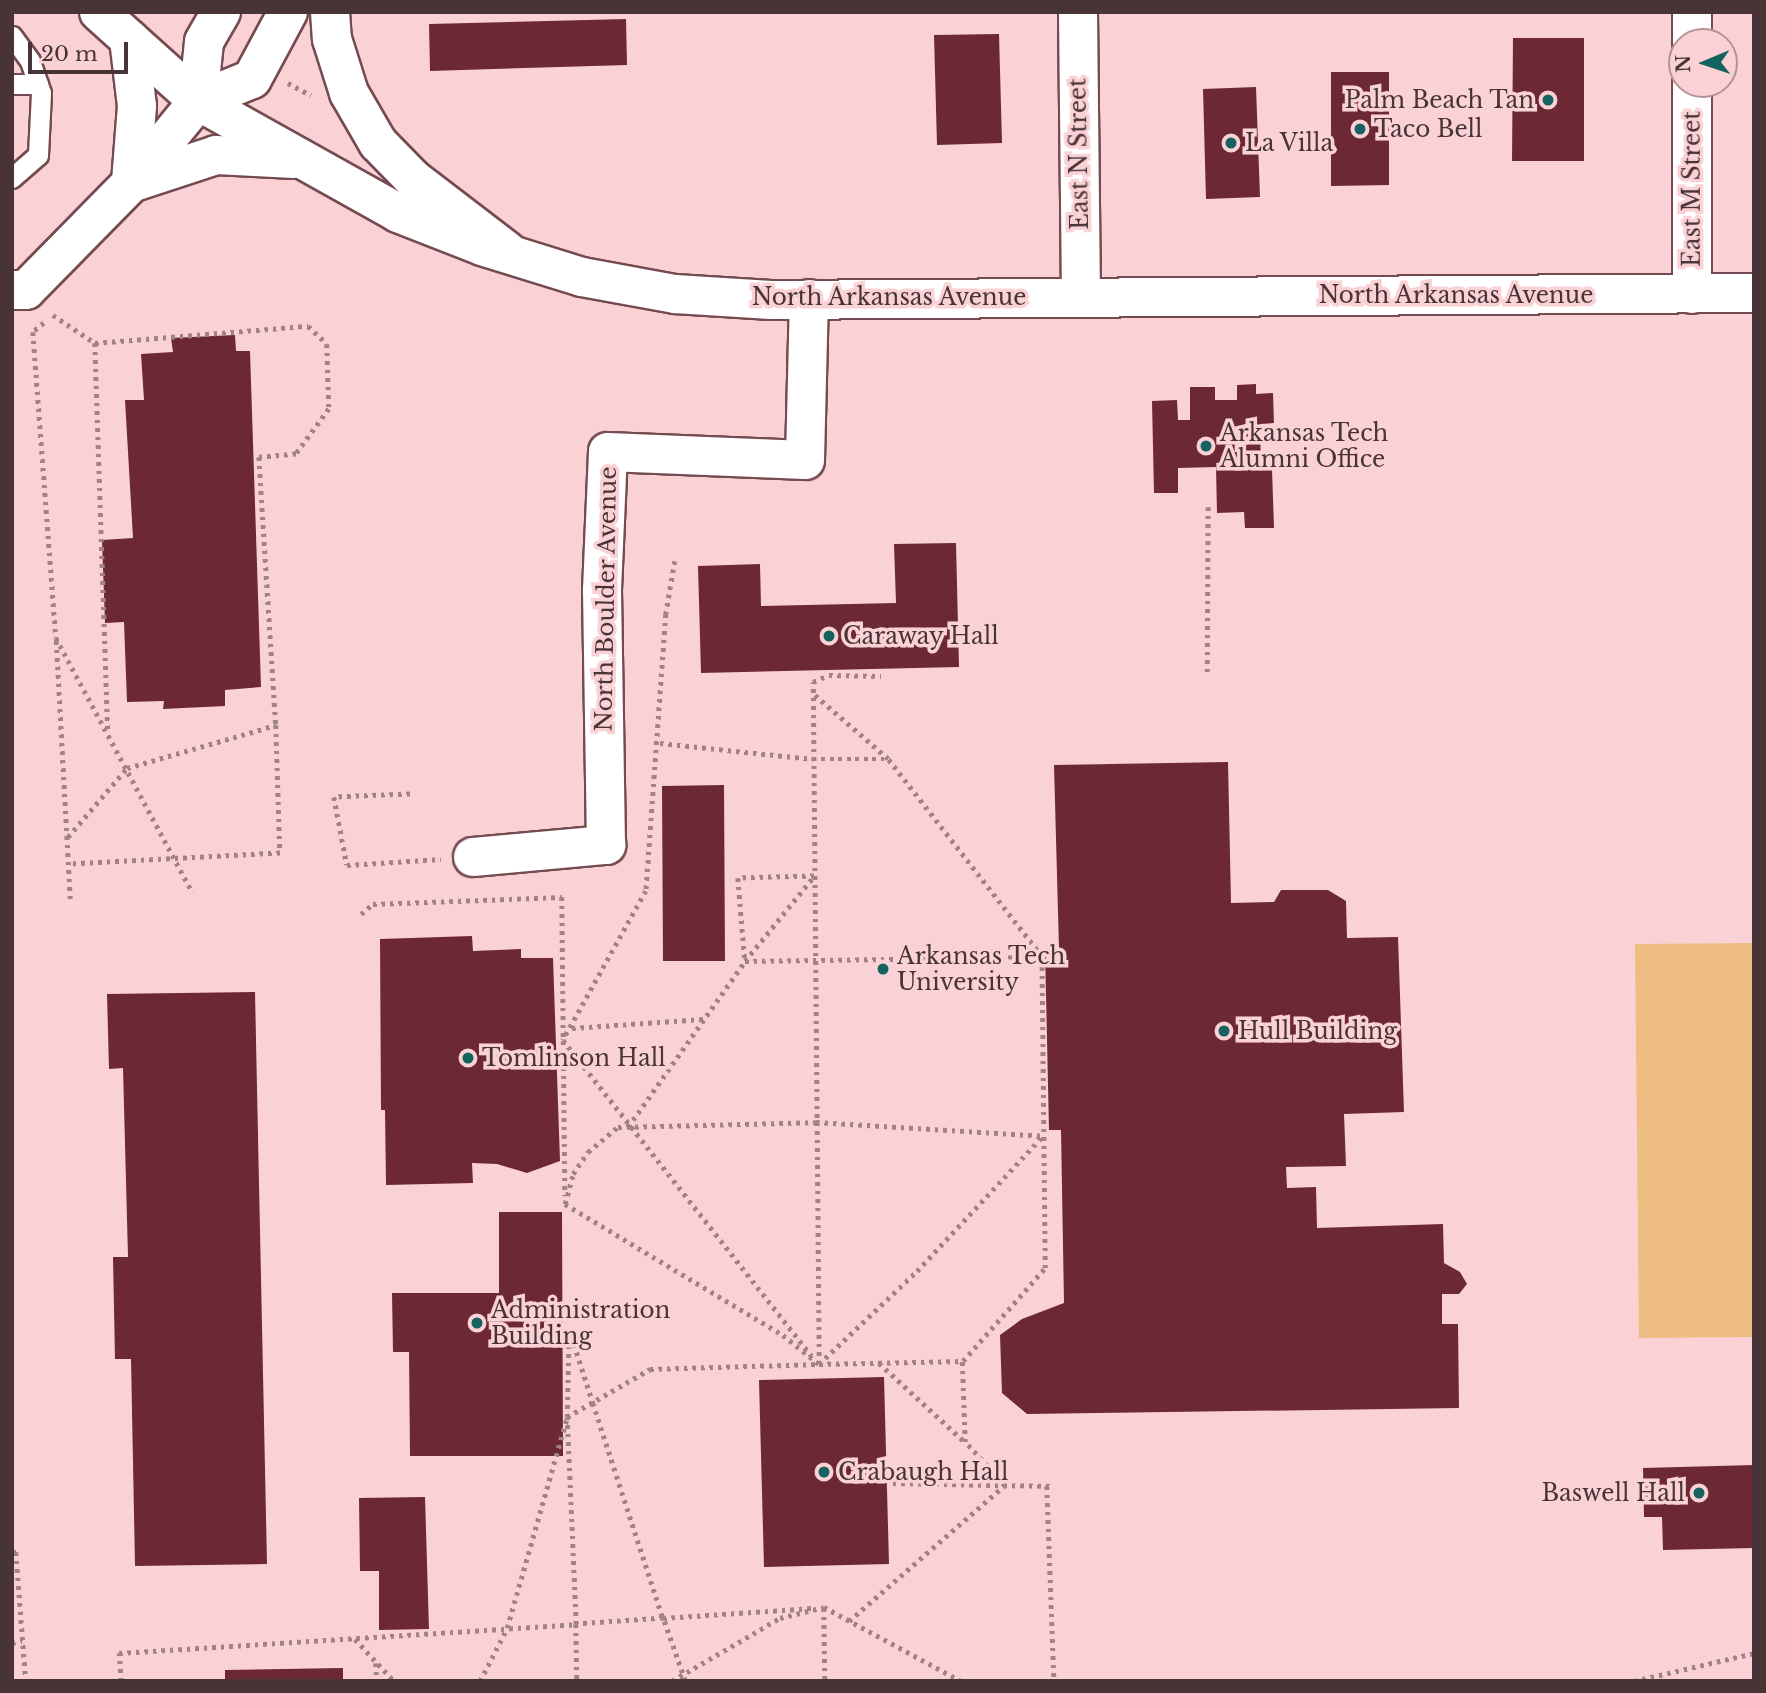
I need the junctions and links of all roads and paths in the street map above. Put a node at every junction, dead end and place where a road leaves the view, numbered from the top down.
1 (100, 12) edge
2 (221, 12) edge
3 (288, 12) edge
4 (330, 12) edge
5 (1078, 12) edge
6 (12, 36) edge
7 (129, 39) junction
8 (277, 77) dead end
9 (12, 84) edge
10 (38, 84) junction
11 (1692, 98) edge
12 (321, 100) dead end
13 (198, 101) junction
14 (294, 159) junction
15 (12, 178) edge
16 (131, 183) junction
17 (513, 256) junction
18 (1754, 293) edge
19 (1692, 294) junction
20 (17, 295) edge
21 (1081, 296) junction
22 (809, 299) junction
23 (95, 343) junction
24 (1208, 507) dead end
25 (56, 638) junction
26 (1207, 671) dead end
27 (881, 676) dead end
28 (812, 693) junction
29 (276, 724) junction
30 (108, 732) junction
31 (660, 743) dead end
32 (813, 759) junction
33 (888, 759) junction
34 (127, 768) junction
35 (410, 794) dead end
36 (68, 837) junction
37 (473, 857) joint
38 (174, 860) junction
39 (69, 863) junction
40 (814, 876) junction
41 (192, 893) dead end
42 (70, 899) dead end
43 (361, 914) dead end
44 (1042, 957) junction
45 (815, 959) junction
46 (745, 961) junction
47 (704, 1019) junction
48 (571, 1028) dead end
49 (564, 1040) junction
50 (816, 1122) junction
51 (628, 1127) junction
52 (1044, 1136) junction
53 (565, 1204) junction
54 (963, 1361) junction
55 (879, 1363) junction
56 (819, 1364) junction
57 (593, 1403) junction
58 (567, 1417) junction
59 (965, 1442) junction
60 (893, 1483) dead end
61 (1005, 1485) junction
62 (12, 1552) edge
63 (824, 1607) junction
64 (663, 1618) junction
65 (849, 1621) junction
66 (576, 1624) junction
67 (507, 1628) junction
68 (354, 1638) junction
69 (22, 1641) junction
70 (12, 1643) edge
71 (1754, 1653) edge
72 (376, 1662) junction
73 (684, 1678) edge
74 (26, 1681) edge
75 (121, 1681) edge
76 (377, 1681) edge
77 (394, 1681) edge
78 (480, 1681) edge
79 (577, 1681) edge
80 (672, 1681) edge
81 (825, 1681) edge
82 (961, 1681) edge
83 (1054, 1681) edge
84 (1634, 1681) edge

1 - 7 main road, North Arkansas Avenue
2 - 13 main road
3 - 13 main road
4 - 17 main road
5 - 21 main road, East N Street
6 - 10 lane
7 - 13 main road, North Arkansas Avenue
7 - 16 main road
8 - 12 path
9 - 10 lane
10 - 15 lane
11 - 19 main road, East M Street
13 - 14 main road, North Arkansas Avenue
13 - 16 main road
14 - 16 main road
14 - 17 main road, North Arkansas Avenue
16 - 20 main road
17 - 22 main road, North Arkansas Avenue
18 - 19 main road, North Arkansas Avenue
19 - 21 main road, North Arkansas Avenue
21 - 22 main road, North Arkansas Avenue
22 - 37 main road, North Boulder Avenue
23 - 25 path
23 - 29 path
23 - 30 path
24 - 26 path
25 - 30 path
25 - 36 path
27 - 28 path
28 - 32 path
28 - 33 path
29 - 34 path
29 - 38 path
30 - 34 path
31 - 32 path
32 - 33 path
32 - 40 path
33 - 44 path
34 - 36 path
34 - 38 path
35 - 37 path
36 - 39 path
38 - 39 path
38 - 41 path
39 - 42 path
40 - 45 path
40 - 46 path
40 - 46 path
43 - 49 path
44 - 45 path
44 - 52 path
45 - 46 path
45 - 50 path
46 - 47 path
47 - 48 path
47 - 51 path
49 - 51 path
49 - 53 path
50 - 51 path
50 - 52 path
50 - 56 path
51 - 53 path
51 - 56 path
52 - 54 path
52 - 56 path
53 - 56 path
54 - 55 path
54 - 56 path
54 - 59 path
55 - 56 path
55 - 59 path
56 - 57 path
57 - 58 path
57 - 58 path
57 - 64 path
58 - 66 path
58 - 67 path
59 - 61 path
60 - 61 path
61 - 65 path
61 - 83 path
62 - 69 path
63 - 64 path
63 - 65 path
63 - 73 path
63 - 81 path
64 - 66 path
64 - 73 path
65 - 82 path
66 - 67 path
66 - 79 path
67 - 68 path
67 - 78 path
68 - 72 path
68 - 75 path
69 - 70 path
69 - 74 path
71 - 84 path
72 - 76 path
72 - 77 path
73 - 80 path

